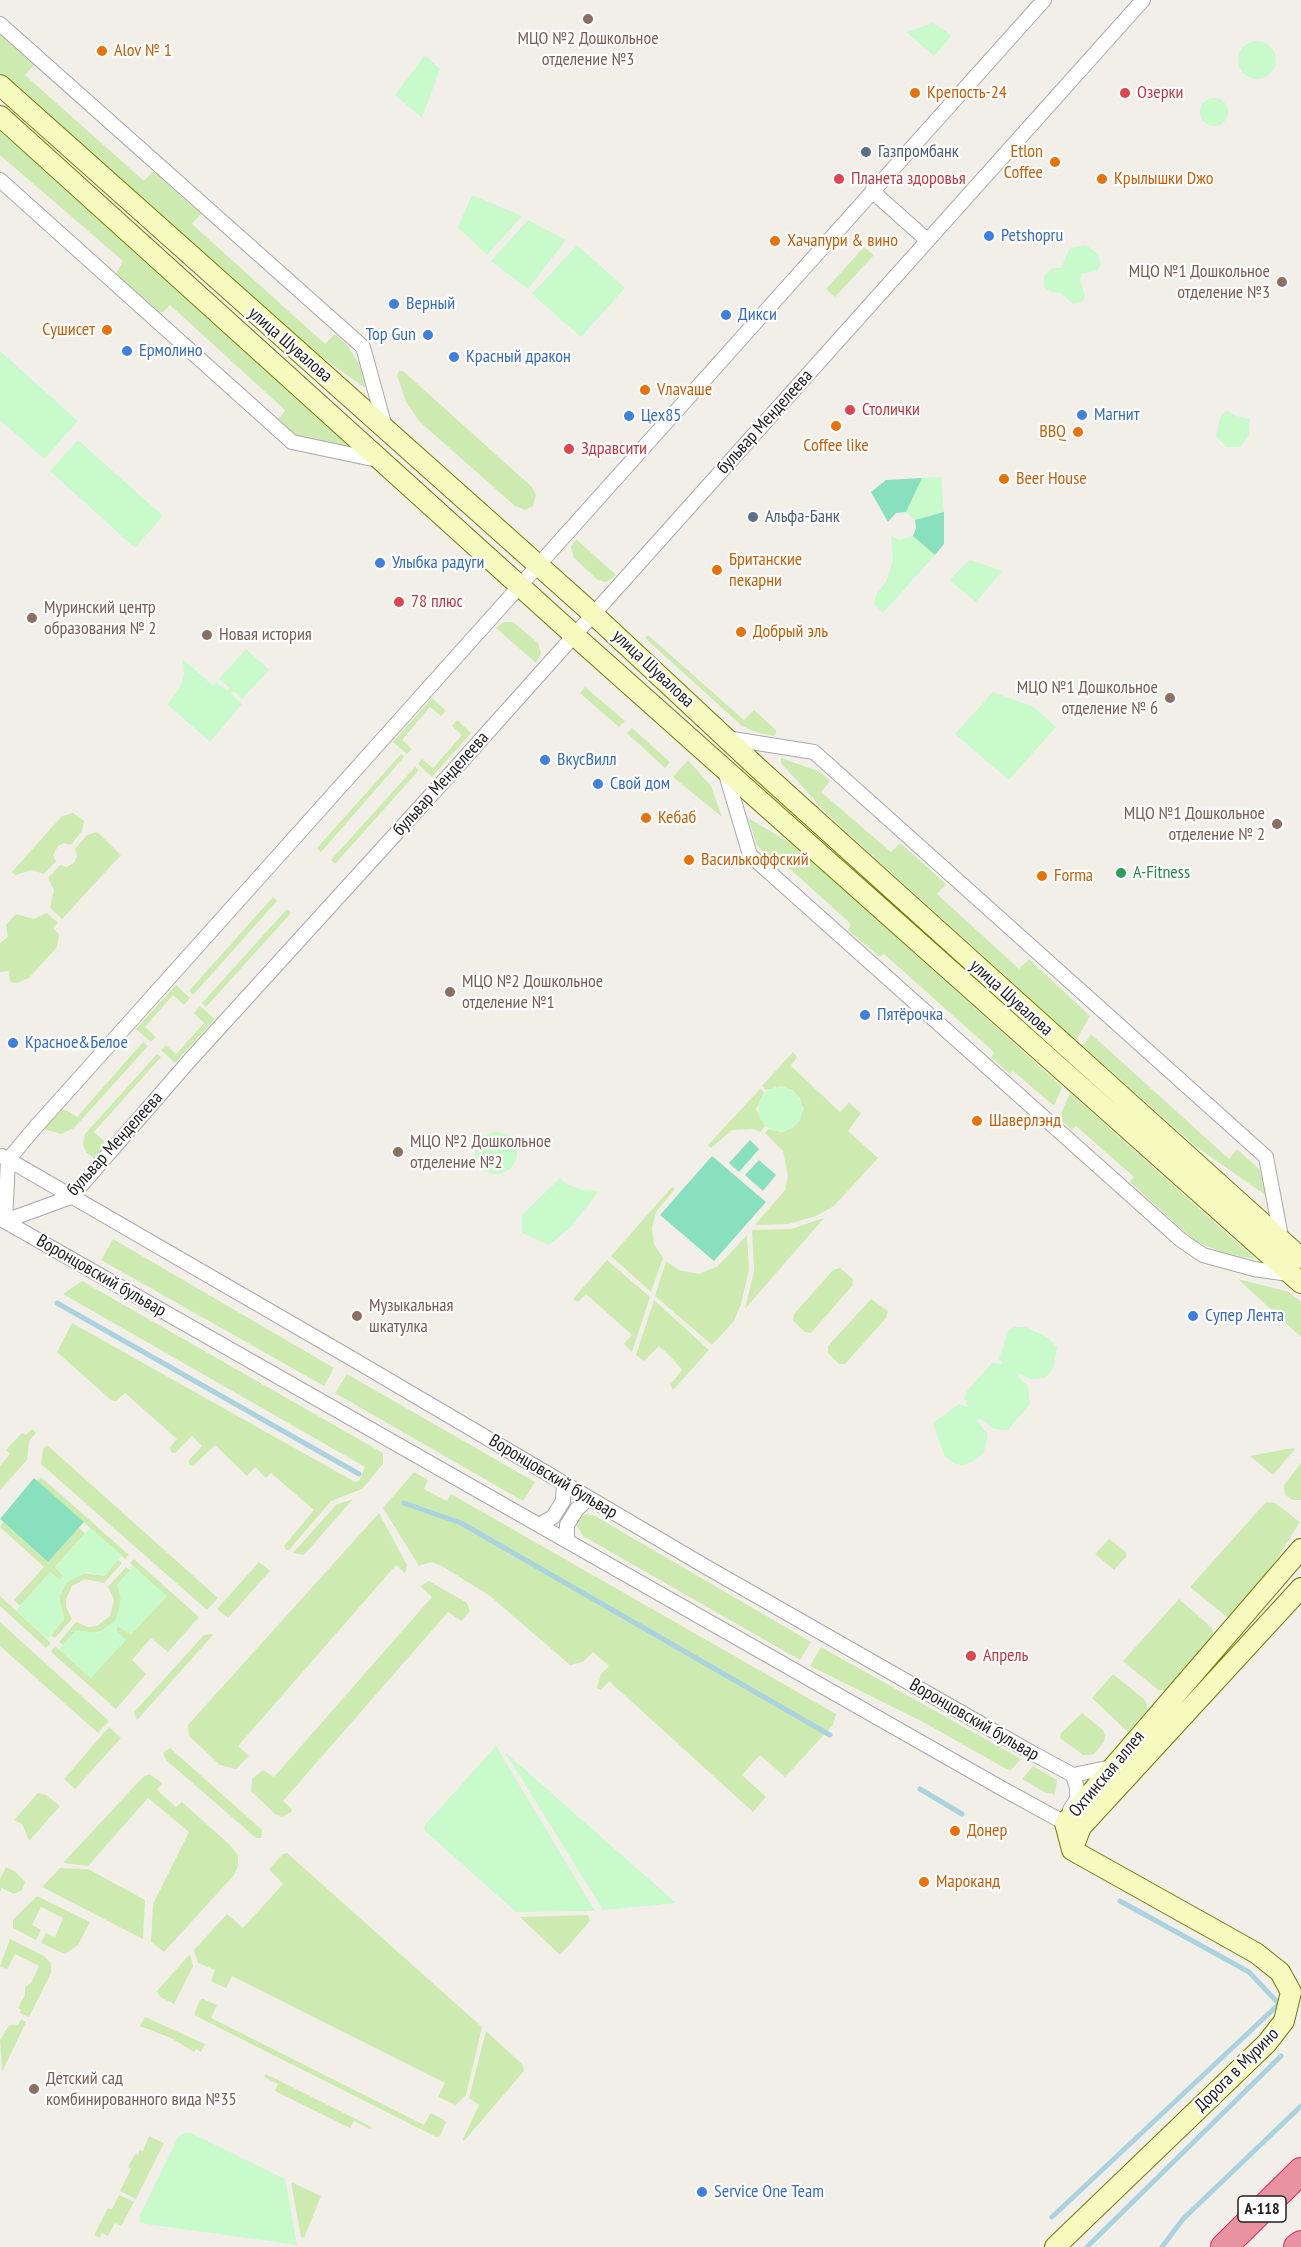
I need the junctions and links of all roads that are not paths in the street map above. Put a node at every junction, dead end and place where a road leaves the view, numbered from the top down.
1 (1044, 0) edge
2 (1143, 0) edge
3 (0, 24) edge
4 (0, 85) edge
5 (0, 116) edge
6 (0, 180) edge
7 (872, 191) junction
8 (927, 240) junction
9 (385, 429) junction
10 (384, 462) junction
11 (538, 565) junction
12 (519, 586) junction
13 (593, 615) junction
14 (574, 635) junction
15 (726, 738) junction
16 (725, 771) junction
17 (4, 1158) edge
18 (71, 1197) junction
19 (2, 1219) edge
20 (1282, 1242) junction
21 (1297, 1272) edge
22 (564, 1483) junction
23 (589, 1498) junction
24 (539, 1525) junction
25 (567, 1541) junction
26 (1301, 1549) edge
27 (1301, 1588) edge
28 (1112, 1767) junction
29 (1073, 1775) junction
30 (1066, 1821) junction
31 (1072, 1850) joint
32 (1301, 2171) edge
33 (1301, 2244) edge
34 (1055, 2247) edge
35 (1224, 2247) edge
36 (1298, 2247) edge

1 - 7 street
2 - 8 street, бульвар Менделеева
3 - 9 street
4 - 9 street, улица Шувалова
5 - 10 street, улица Шувалова
6 - 10 street
7 - 8 street
7 - 11 street
8 - 13 street, бульвар Менделеева
9 - 11 street, улица Шувалова
10 - 12 street, улица Шувалова
11 - 12 street
11 - 13 street, улица Шувалова
12 - 14 street, улица Шувалова
12 - 17 street
13 - 14 street, бульвар Менделеева
13 - 15 street, улица Шувалова
14 - 16 street, улица Шувалова
14 - 18 street, бульвар Менделеева
15 - 20 street, улица Шувалова
15 - 20 street
16 - 21 street, улица Шувалова
16 - 21 street
17 - 18 street, Воронцовский бульвар
17 - 19 street
18 - 19 street, бульвар Менделеева
18 - 22 street, Воронцовский бульвар
19 - 24 street, Воронцовский бульвар
20 - 21 street, улица Шувалова
22 - 23 street, Воронцовский бульвар
22 - 24 street
23 - 25 street
23 - 29 street, Воронцовский бульвар
24 - 25 street, Воронцовский бульвар
25 - 30 street, Воронцовский бульвар
26 - 28 street, Охтинская аллея
27 - 30 street, Охтинская аллея
28 - 29 street
28 - 30 street, Охтинская аллея
29 - 30 street
30 - 31 street, Охтинская аллея
31 - 34 street, Дорога в Мурино
32 - 35 highway, А-118
33 - 36 highway, А-118

